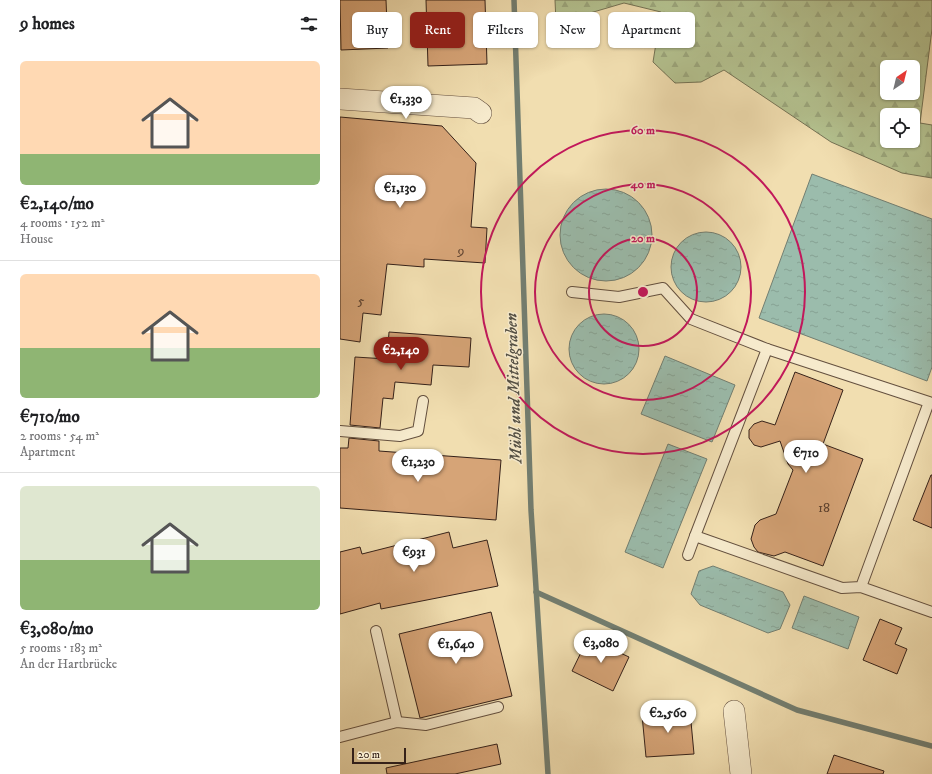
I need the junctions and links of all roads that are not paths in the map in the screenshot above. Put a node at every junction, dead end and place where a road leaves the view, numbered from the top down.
1 (340, 98) edge
2 (481, 112) dead end
3 (572, 292) dead end
4 (767, 349) junction
5 (930, 400) edge
6 (423, 401) dead end
7 (340, 431) edge
8 (695, 536) junction
9 (688, 555) dead end
10 (862, 587) junction
11 (932, 612) edge
12 (376, 631) dead end
13 (498, 707) dead end
14 (734, 711) dead end
15 (397, 722) junction
16 (340, 737) edge
17 (741, 774) edge

1 - 2 street
3 - 4 lane
4 - 5 lane
4 - 8 lane
5 - 10 lane
6 - 7 lane
8 - 9 lane
8 - 10 lane
10 - 11 lane
12 - 15 lane
13 - 15 lane
14 - 17 street
15 - 16 lane

